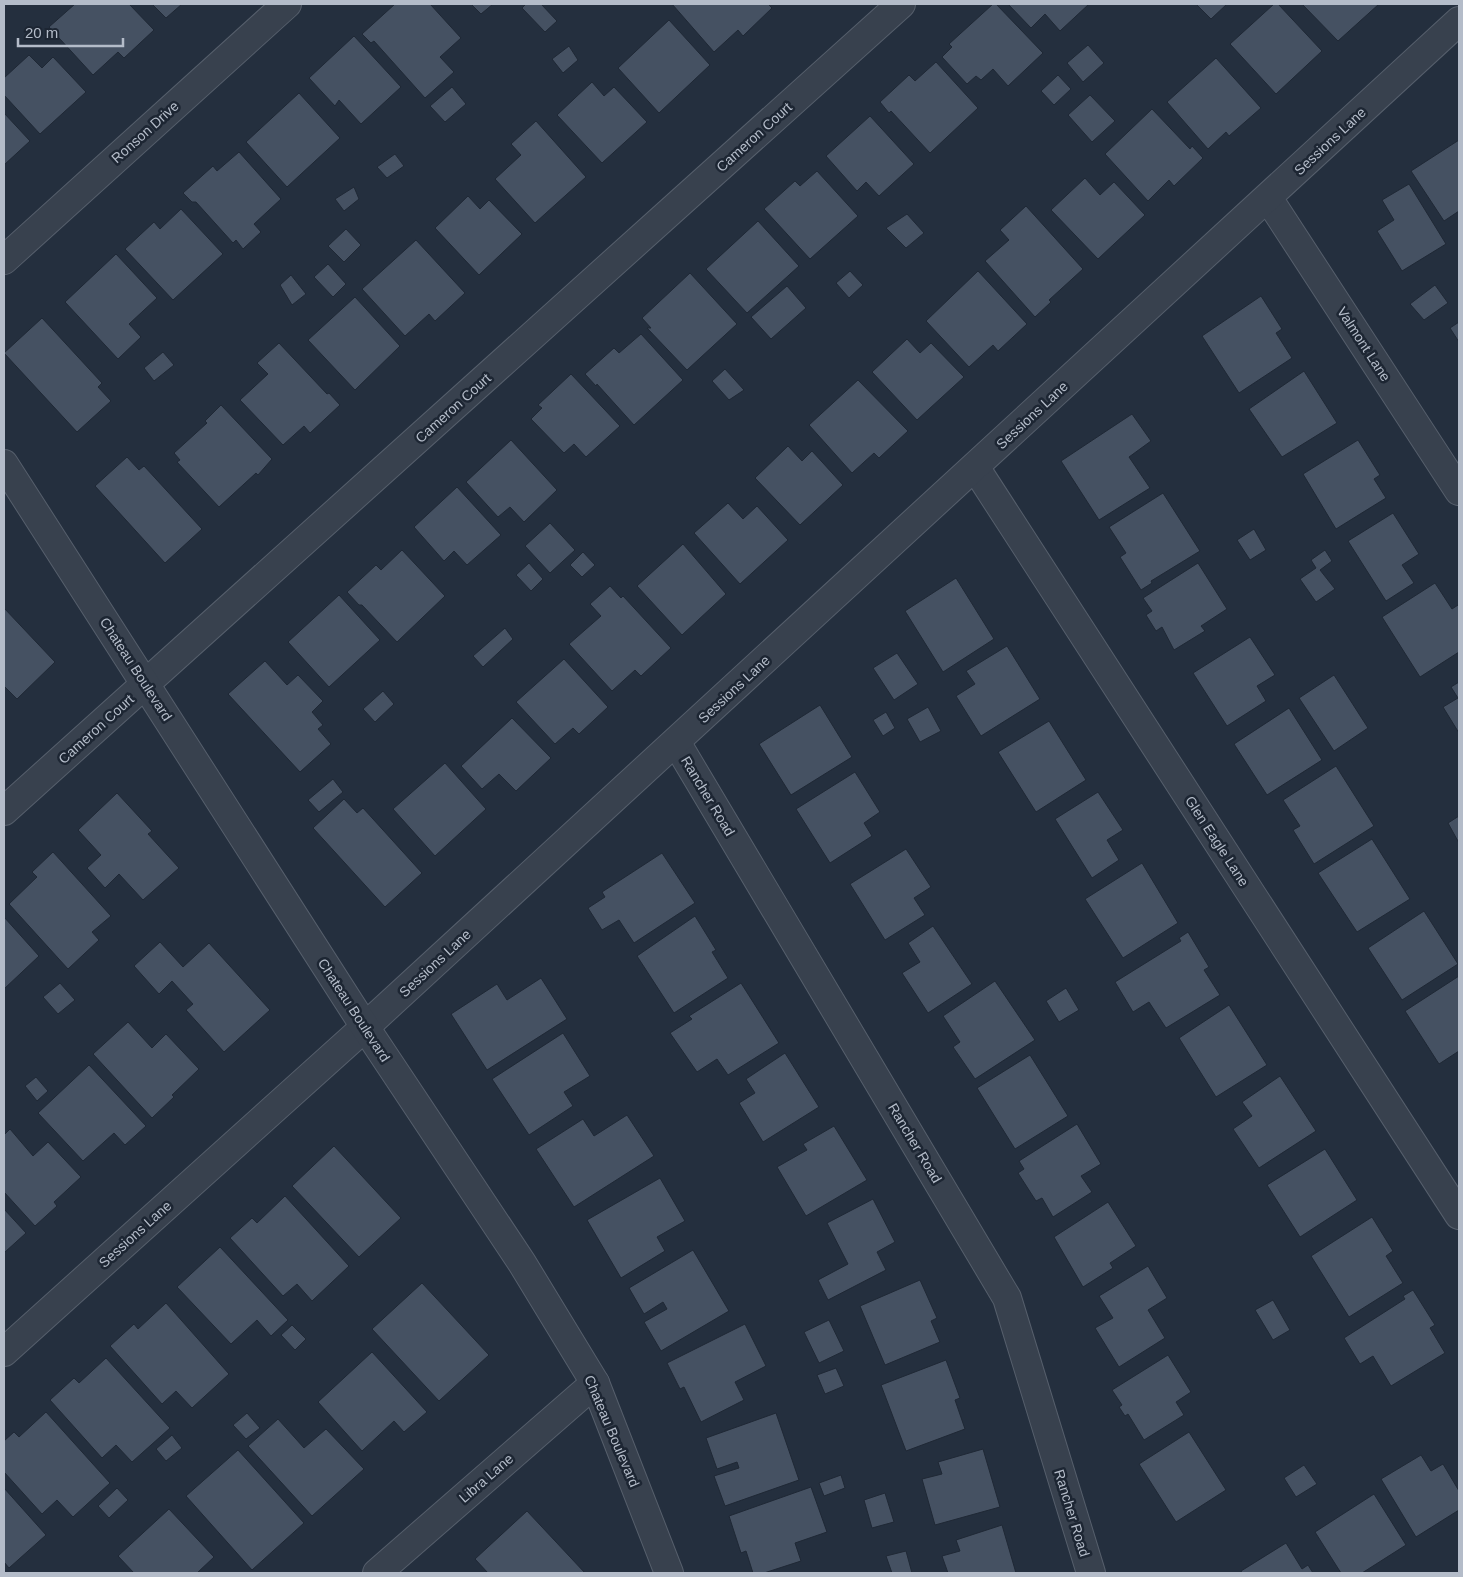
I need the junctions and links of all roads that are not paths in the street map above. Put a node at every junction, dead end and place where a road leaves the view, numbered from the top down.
1 (287, 4) edge
2 (901, 4) edge
3 (1459, 21) edge
4 (1268, 198) junction
5 (4, 260) edge
6 (4, 464) edge
7 (975, 467) junction
8 (1459, 490) edge
9 (146, 684) junction
10 (676, 742) junction
11 (4, 812) edge
12 (365, 1027) junction
13 (1459, 1215) edge
14 (4, 1352) edge
15 (595, 1384) junction
16 (377, 1573) edge
17 (669, 1573) edge
18 (1090, 1573) edge

1 - 5 street, Ronson Drive
2 - 9 street, Cameron Court
3 - 4 street, Sessions Lane
4 - 7 street, Sessions Lane
4 - 8 street, Valmont Lane
6 - 9 street, Chateau Boulevard
7 - 10 street, Sessions Lane
7 - 13 street, Glen Eagle Lane
9 - 11 street, Cameron Court
9 - 12 street, Chateau Boulevard
10 - 12 street, Sessions Lane
10 - 18 street, Rancher Road
12 - 14 street, Sessions Lane
12 - 15 street, Chateau Boulevard
15 - 16 street, Libra Lane
15 - 17 street, Chateau Boulevard

